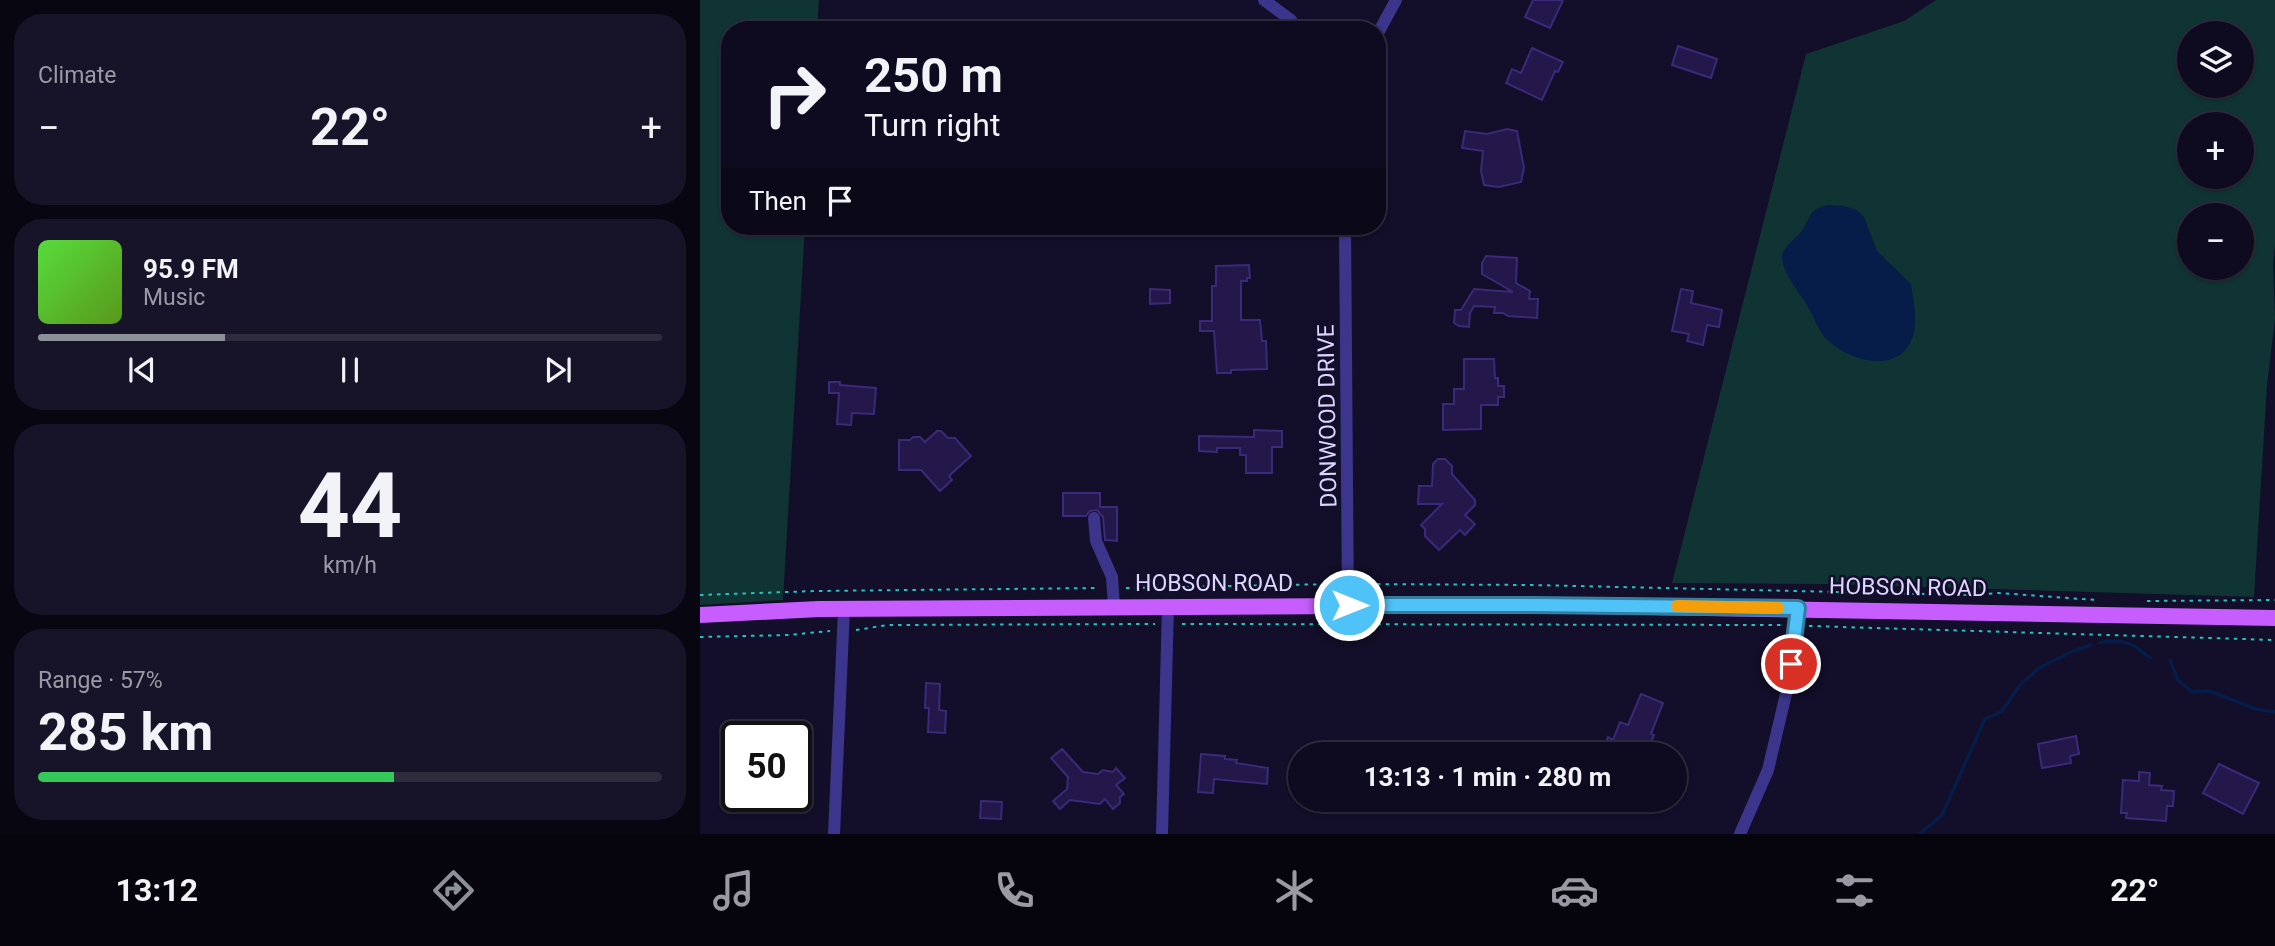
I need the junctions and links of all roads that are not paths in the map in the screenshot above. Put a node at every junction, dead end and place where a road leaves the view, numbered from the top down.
1 (1264, 0) edge
2 (1396, 0) edge
3 (1292, 21) edge
4 (1385, 21) edge
5 (1345, 235) edge
6 (1094, 519) dead end
7 (1349, 605) junction
8 (1168, 606) junction
9 (1114, 607) junction
10 (1798, 608) junction
11 (844, 609) junction
12 (700, 615) edge
13 (2275, 618) edge
14 (834, 834) edge
15 (1162, 834) edge
16 (1740, 834) edge

1 - 3 street
2 - 4 street
5 - 7 street, DONWOOD DRIVE
6 - 9 street
7 - 8 main road, HOBSON ROAD
7 - 10 main road, HOBSON ROAD
8 - 9 main road, HOBSON ROAD
8 - 15 street
9 - 11 main road, HOBSON ROAD
10 - 13 main road, HOBSON ROAD
10 - 16 street
11 - 12 main road, HOBSON ROAD
11 - 14 street

